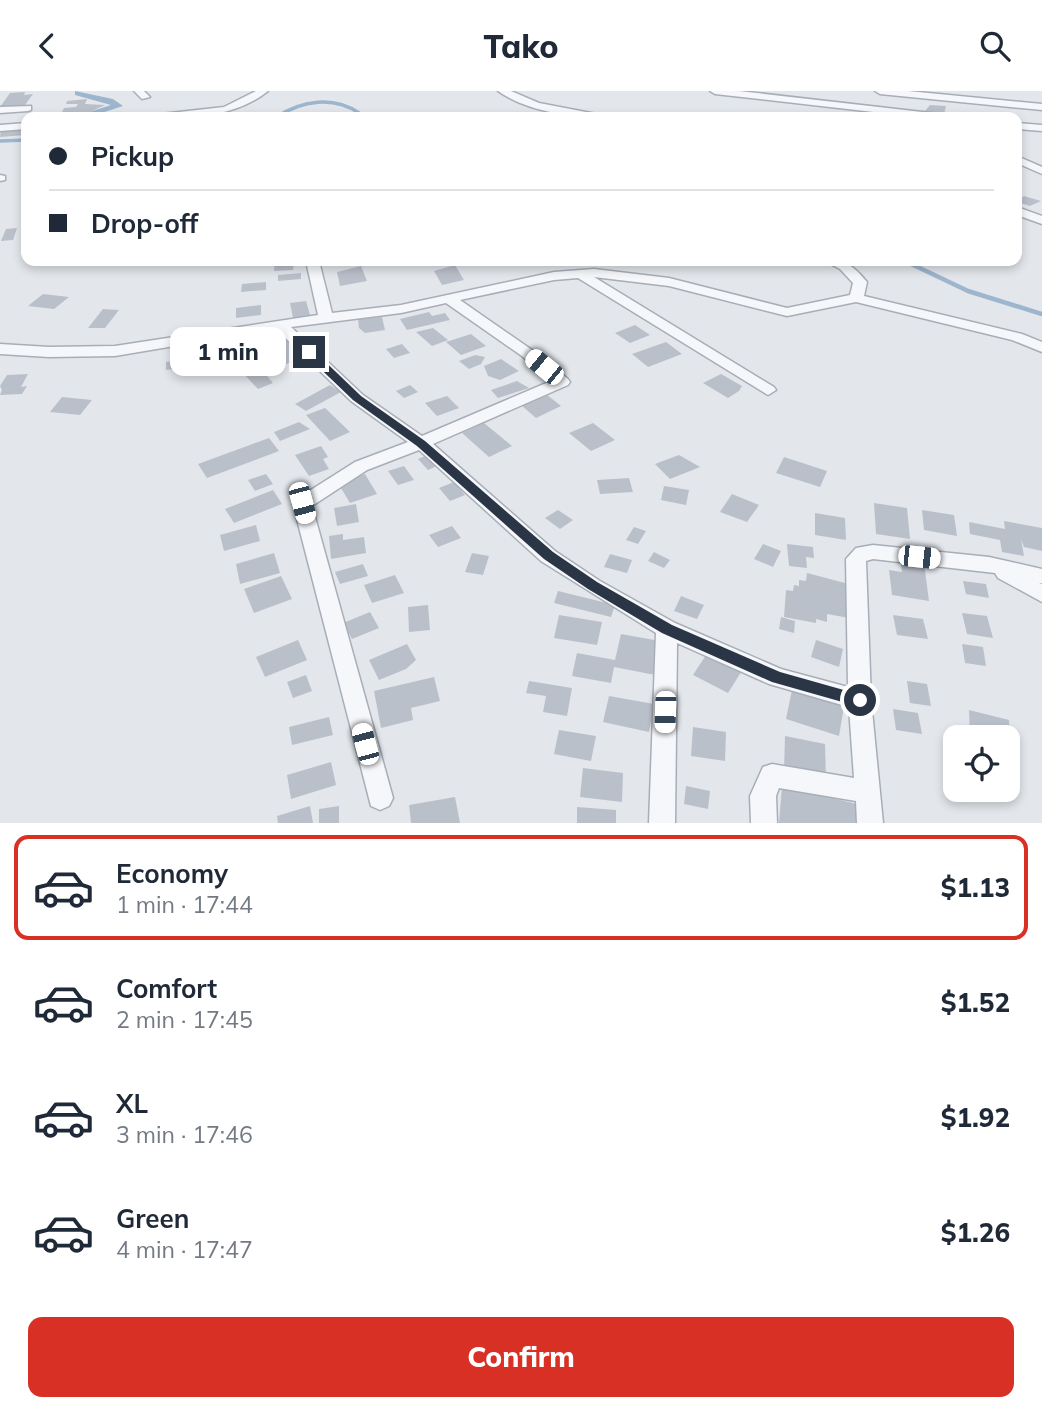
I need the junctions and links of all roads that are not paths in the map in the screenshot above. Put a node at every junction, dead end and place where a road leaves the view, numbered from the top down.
1 (263, 91) edge
2 (503, 91) edge
3 (716, 91) edge
4 (820, 91) edge
5 (880, 91) edge
6 (827, 105) junction
7 (1042, 107) edge
8 (28, 108) dead end
9 (0, 110) edge
10 (207, 112) edge
11 (580, 112) edge
12 (893, 112) edge
13 (21, 126) edge
14 (1022, 126) edge
15 (0, 128) edge
16 (1042, 128) edge
17 (1022, 161) edge
18 (1042, 171) edge
19 (1022, 213) edge
20 (1042, 220) edge
21 (313, 266) edge
22 (845, 266) edge
23 (580, 274) junction
24 (856, 298) junction
25 (449, 299) junction
26 (326, 318) junction
27 (279, 324) junction
28 (1042, 347) edge
29 (0, 349) edge
30 (768, 390) dead end
31 (421, 443) junction
32 (989, 564) junction
33 (1042, 576) edge
34 (1042, 594) edge
35 (667, 629) junction
36 (860, 700) junction
37 (867, 792) junction
38 (380, 798) dead end
39 (662, 823) edge
40 (764, 823) edge
41 (870, 823) edge

1 - 10 street
2 - 11 street
3 - 6 street
4 - 6 street
5 - 7 street
6 - 12 street
8 - 9 street
13 - 15 street
14 - 16 street
17 - 18 street
19 - 20 street
21 - 26 street
22 - 24 street
23 - 24 street
23 - 25 street
23 - 30 street
24 - 28 street
25 - 26 street
25 - 31 street
26 - 27 street
27 - 29 street
27 - 31 street
31 - 35 street
31 - 38 street
32 - 33 street
32 - 34 street
32 - 36 street
35 - 36 street
35 - 39 street
36 - 37 street
37 - 40 street
37 - 41 street

